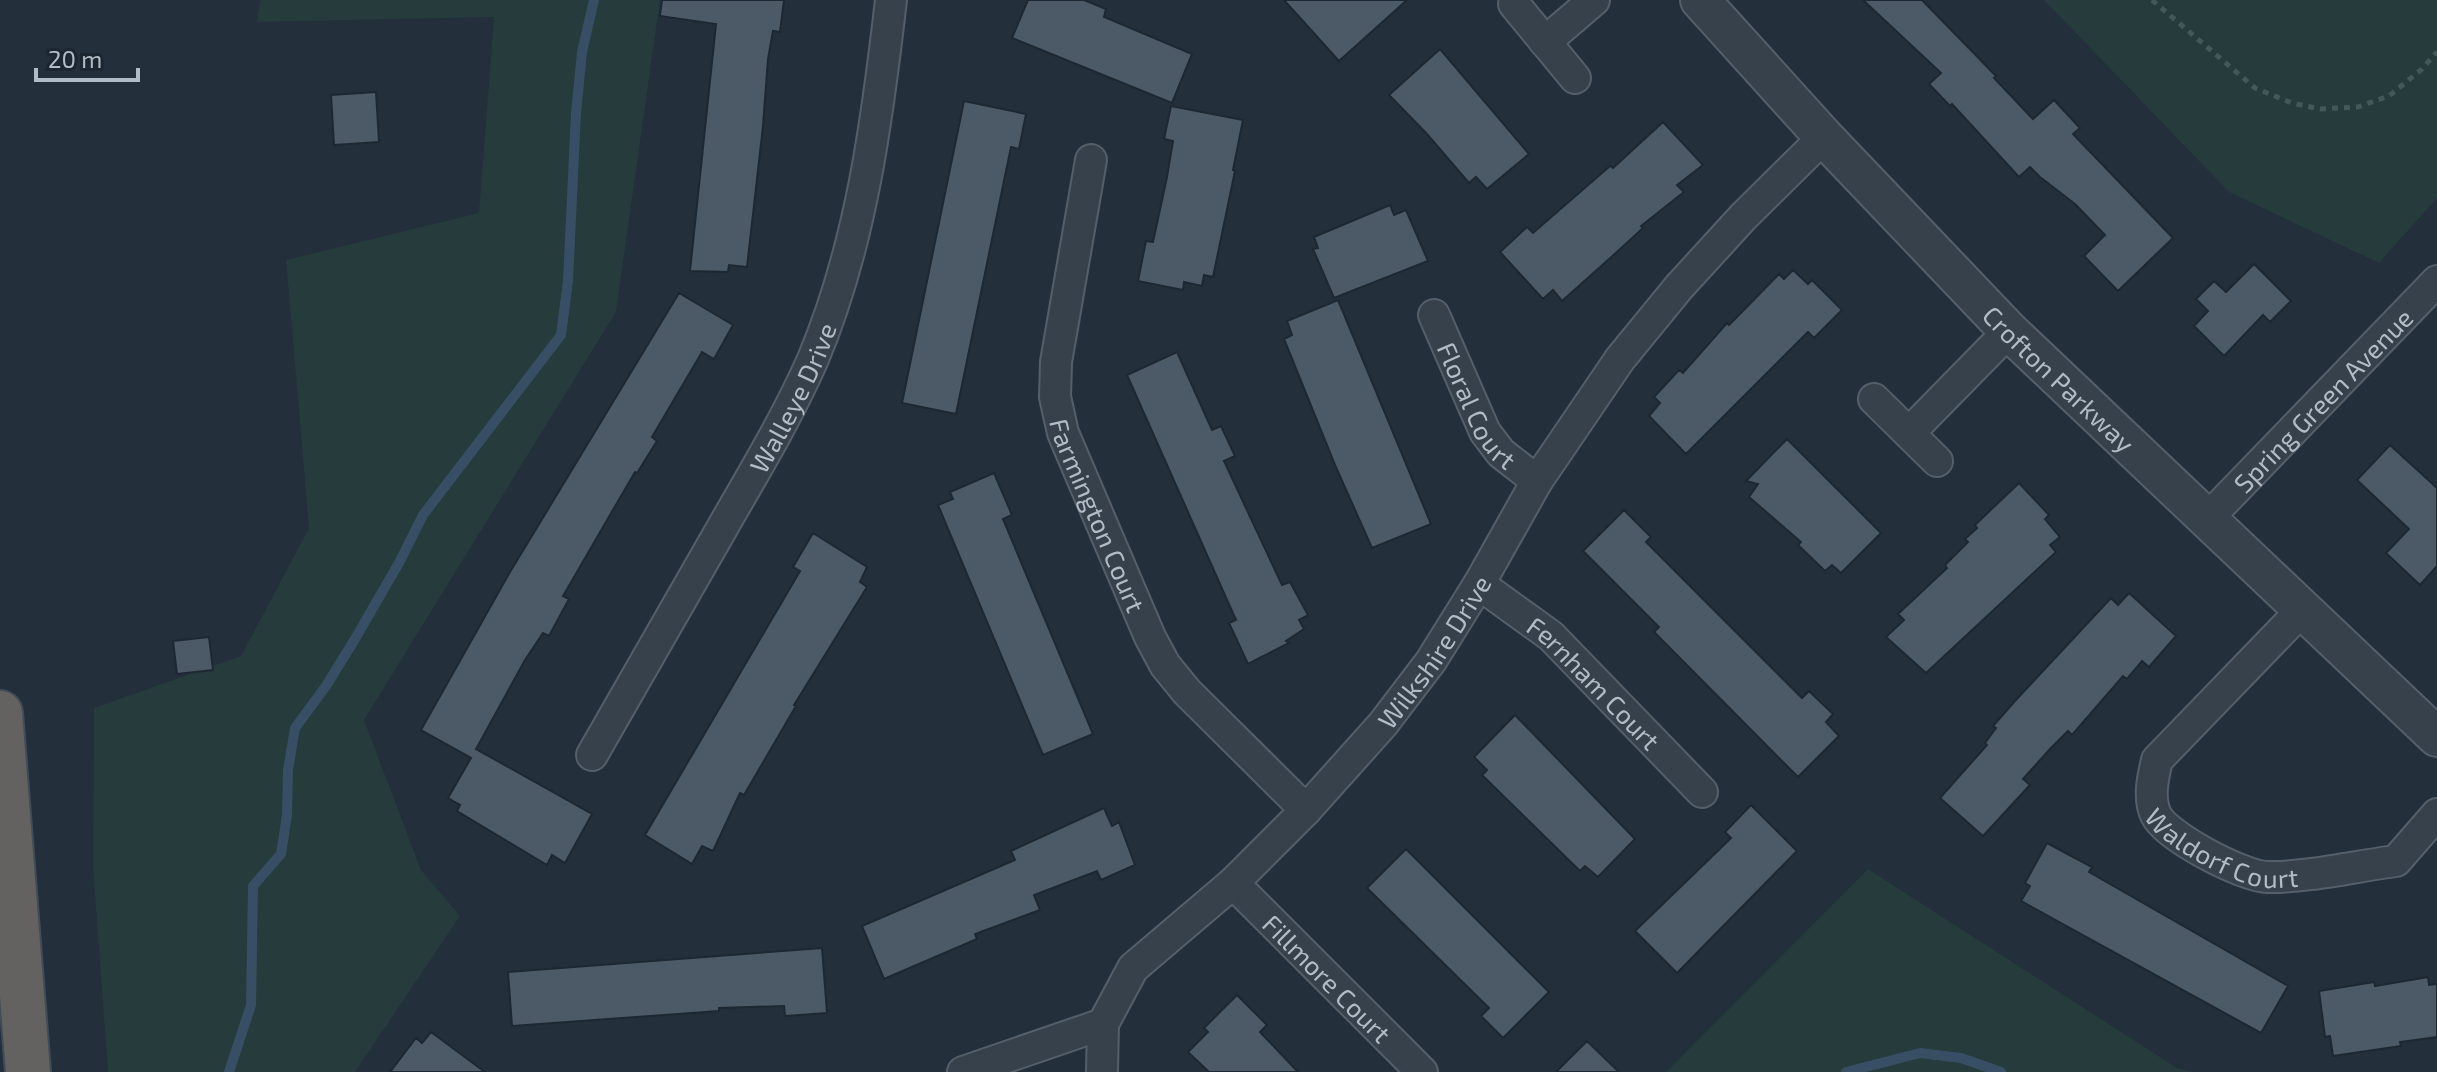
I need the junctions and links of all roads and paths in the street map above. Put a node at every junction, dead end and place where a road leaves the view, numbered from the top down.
1 (891, 0) edge
2 (1594, 0) edge
3 (1700, 0) edge
4 (2152, 0) edge
5 (1514, 4) dead end
6 (1545, 42) junction
7 (2437, 52) edge
8 (1575, 78) dead end
9 (1824, 137) junction
10 (1091, 160) dead end
11 (2437, 281) edge
12 (1434, 315) dead end
13 (2009, 331) junction
14 (1874, 399) dead end
15 (1909, 433) junction
16 (1937, 461) dead end
17 (1537, 481) junction
18 (2207, 519) junction
19 (1479, 584) junction
20 (2302, 610) junction
21 (0, 713) edge
22 (2437, 737) edge
23 (592, 755) dead end
24 (1702, 792) dead end
25 (1306, 810) junction
26 (2437, 814) edge
27 (1233, 883) junction
28 (9, 959) edge
29 (1103, 1024) junction
30 (28, 1072) edge
31 (963, 1072) edge
32 (1102, 1072) edge
33 (1422, 1072) edge

1 - 23 street, Walleye Drive
2 - 6 street
3 - 9 street, Crofton Parkway
4 - 7 path
5 - 6 street
6 - 8 street
9 - 13 street, Crofton Parkway
9 - 17 street, Wilkshire Drive
10 - 25 street, Farmington Court
11 - 18 street, Spring Green Avenue
12 - 17 street, Floral Court
13 - 15 street
13 - 18 street, Crofton Parkway
14 - 15 street
15 - 16 street
17 - 19 street, Wilkshire Drive
18 - 20 street, Crofton Parkway
19 - 24 street, Fernham Court
19 - 25 street, Wilkshire Drive
20 - 22 street, Crofton Parkway
20 - 26 street, Waldorf Court
21 - 28 highway
25 - 27 street, Wilkshire Drive
27 - 29 street, Wilkshire Drive
27 - 33 street, Fillmore Court
28 - 30 highway
29 - 31 street
29 - 32 street

